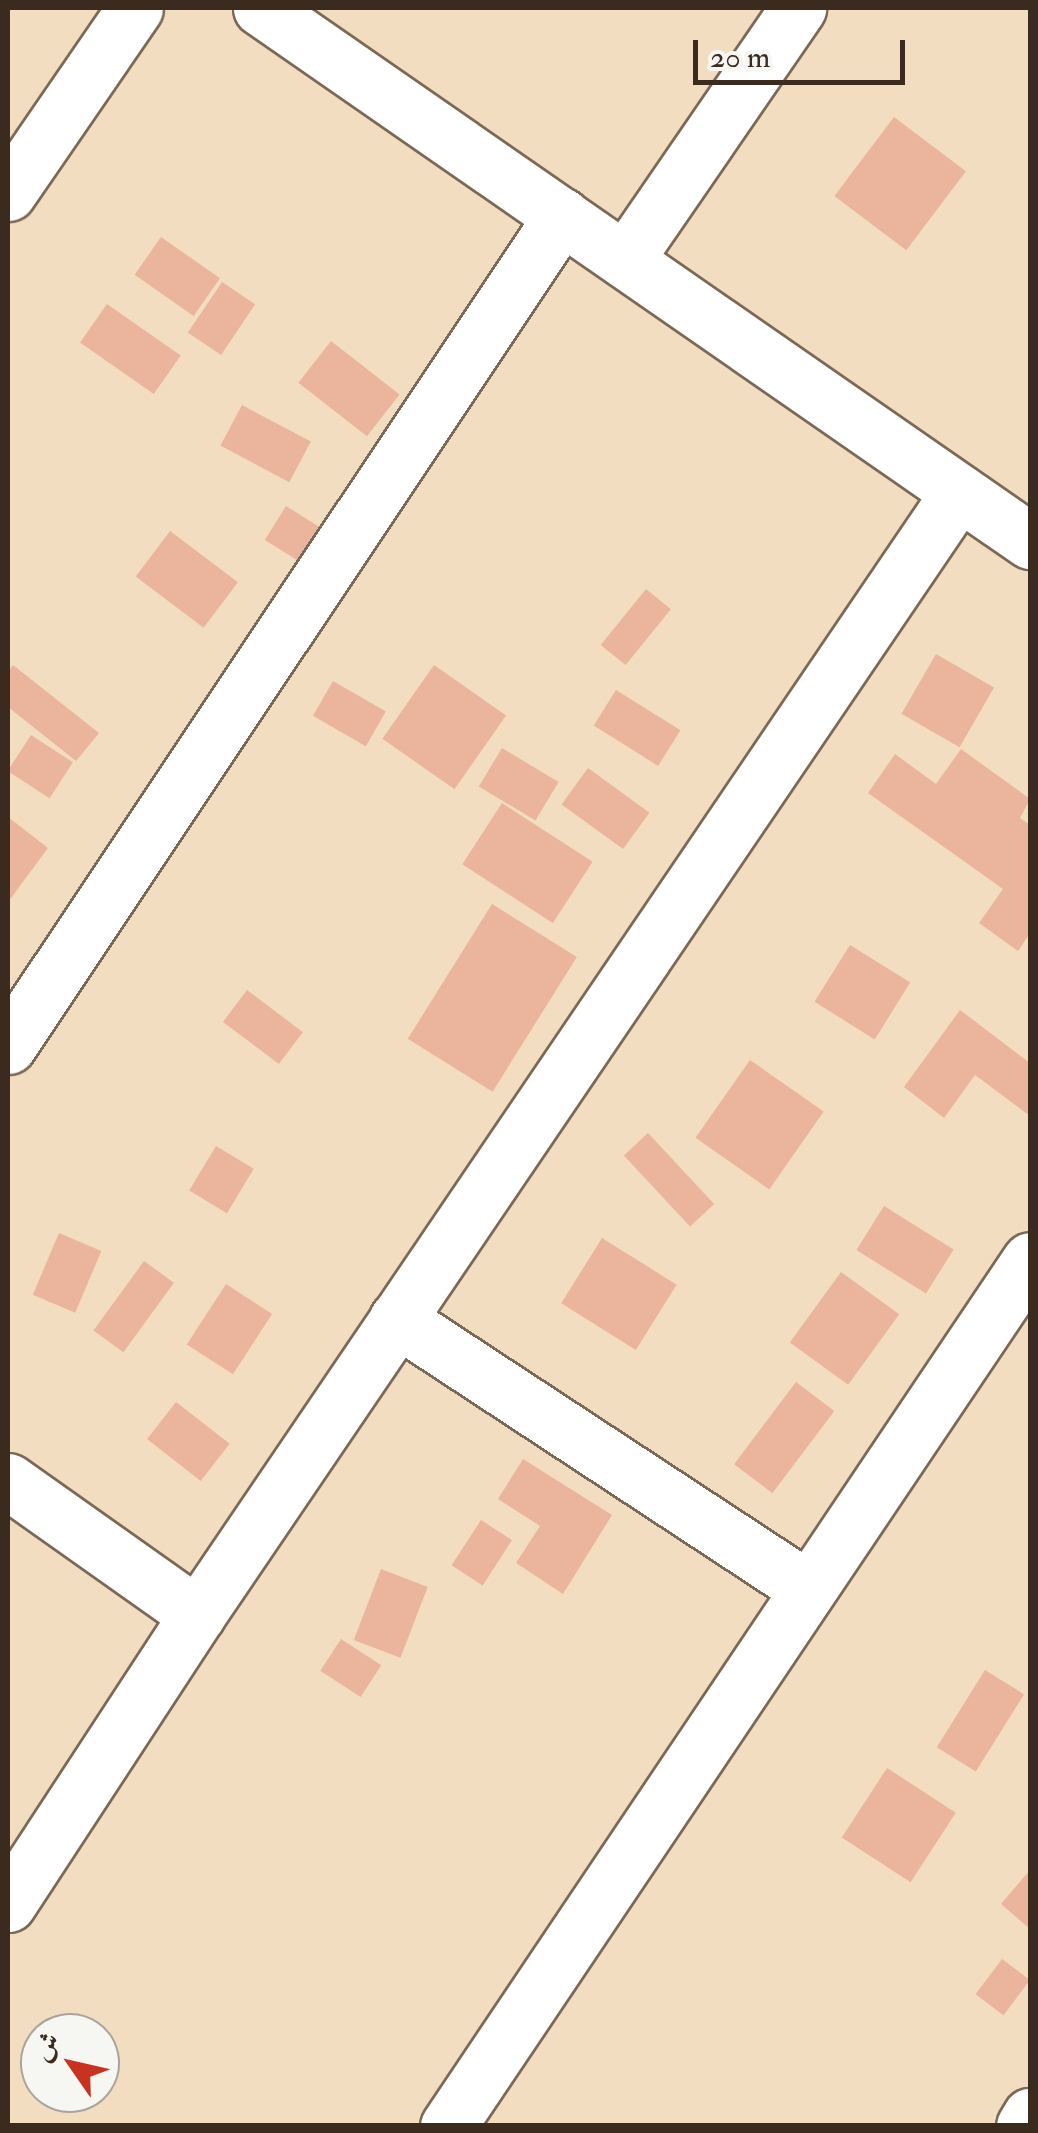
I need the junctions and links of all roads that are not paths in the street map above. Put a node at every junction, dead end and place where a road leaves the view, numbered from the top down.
1 (135, 8) edge
2 (798, 8) edge
3 (281, 13) edge
4 (8, 192) edge
5 (562, 216) junction
6 (625, 260) junction
7 (959, 492) junction
8 (1030, 542) edge
9 (8, 1046) edge
10 (1030, 1260) edge
11 (397, 1318) junction
12 (8, 1481) edge
13 (807, 1588) junction
14 (197, 1615) junction
15 (8, 1904) edge
16 (1030, 2116) edge
17 (448, 2126) edge
18 (1024, 2126) edge

1 - 4 street
2 - 6 street
3 - 5 street
5 - 6 street
5 - 9 street
6 - 7 street
7 - 8 street
7 - 11 street
10 - 13 street
11 - 13 street
11 - 14 street
12 - 14 street
13 - 17 street
14 - 15 street
16 - 18 street

